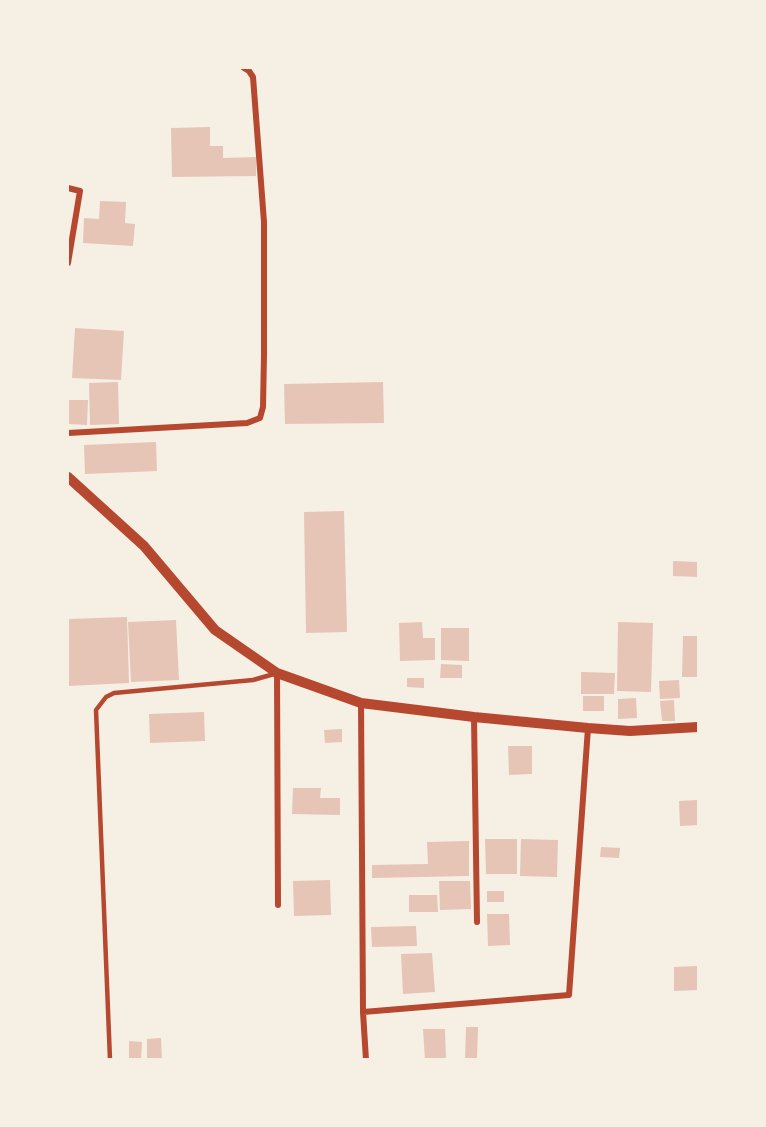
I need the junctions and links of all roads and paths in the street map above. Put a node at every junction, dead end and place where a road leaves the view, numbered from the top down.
1 (244, 68) edge
2 (68, 188) edge
3 (68, 263) edge
4 (68, 433) edge
5 (68, 477) edge
6 (277, 674) junction
7 (361, 703) junction
8 (474, 717) junction
9 (699, 727) edge
10 (588, 728) junction
11 (278, 905) dead end
12 (477, 922) dead end
13 (363, 1012) junction
14 (110, 1059) edge
15 (366, 1059) edge

1 - 4 street
2 - 3 street
5 - 6 street
6 - 7 street
6 - 11 street
6 - 14 lane
7 - 8 street
7 - 13 street
8 - 10 street
8 - 12 street
9 - 10 street
10 - 13 street
13 - 15 street

